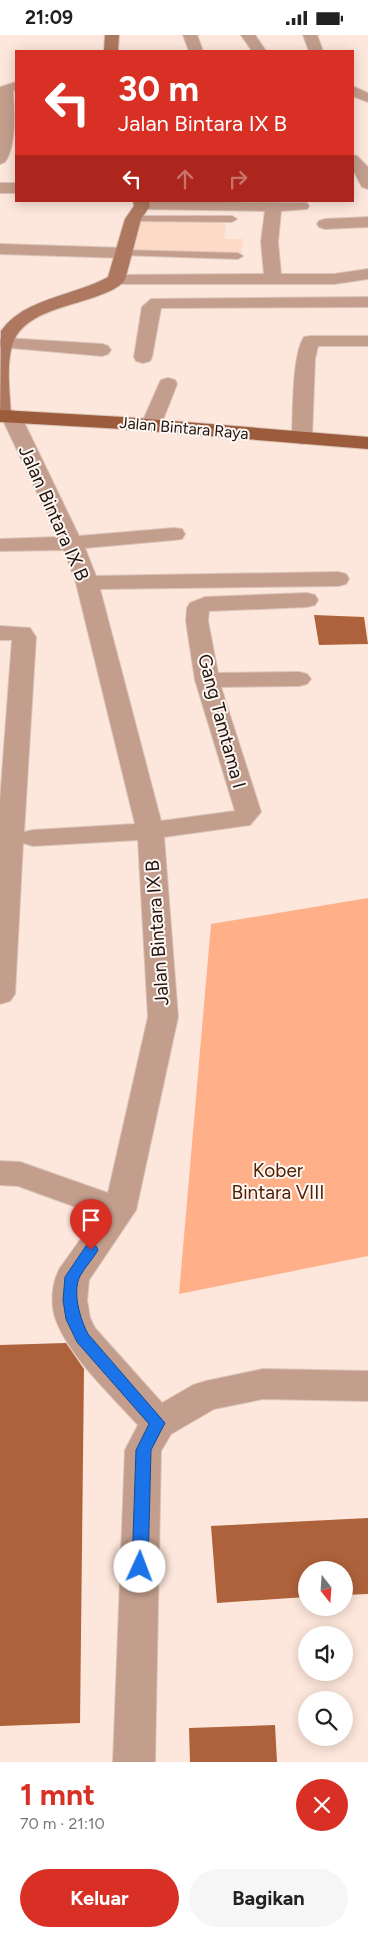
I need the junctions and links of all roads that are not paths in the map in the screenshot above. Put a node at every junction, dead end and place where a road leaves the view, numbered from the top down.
1 (112, 35) edge
2 (190, 35) edge
3 (248, 35) edge
4 (310, 35) edge
5 (111, 50) edge
6 (196, 50) edge
7 (258, 50) edge
8 (316, 50) edge
9 (15, 86) edge
10 (354, 91) edge
11 (2, 98) edge
12 (368, 98) edge
13 (11, 118) edge
14 (2, 143) edge
15 (0, 159) edge
16 (354, 161) edge
17 (368, 184) edge
18 (0, 188) edge
19 (15, 188) edge
20 (368, 189) edge
21 (361, 204) edge
22 (274, 206) junction
23 (301, 206) dead end
24 (138, 209) edge
25 (232, 219) dead end
26 (368, 222) edge
27 (325, 224) dead end
28 (0, 249) edge
29 (125, 253) junction
30 (238, 256) dead end
31 (368, 274) edge
32 (274, 279) junction
33 (116, 280) junction
34 (368, 302) edge
35 (368, 341) edge
36 (2, 346) edge
37 (102, 349) dead end
38 (143, 357) dead end
39 (168, 384) dead end
40 (4, 416) edge
41 (151, 425) junction
42 (302, 438) junction
43 (368, 443) edge
44 (174, 534) dead end
45 (72, 543) junction
46 (0, 545) edge
47 (338, 579) dead end
48 (87, 583) junction
49 (307, 599) dead end
50 (0, 633) edge
51 (299, 679) dead end
52 (206, 680) junction
53 (150, 831) junction
54 (15, 838) edge
55 (0, 994) edge
56 (0, 1173) edge
57 (120, 1209) junction
58 (368, 1386) edge
59 (158, 1423) junction
60 (134, 1762) edge

1 - 5 street
2 - 6 street
3 - 7 street
4 - 8 street
9 - 11 street
10 - 12 street
11 - 13 street
13 - 14 street
14 - 15 street
16 - 17 street
18 - 19 street
20 - 21 street
22 - 23 street
22 - 24 street
22 - 32 street
24 - 25 lane
24 - 29 street
26 - 27 street
28 - 29 street
29 - 30 lane
29 - 33 street
31 - 32 street
32 - 33 street
33 - 36 street
34 - 38 street
35 - 42 street
36 - 37 street
36 - 40 street
39 - 41 street
40 - 41 main road, Jalan Bintara Raya
40 - 45 street, Jalan Bintara IX B
41 - 42 main road, Jalan Bintara Raya
42 - 43 main road, Jalan Bintara Raya
44 - 45 street
45 - 46 street
45 - 48 street, Jalan Bintara IX B
47 - 48 street
48 - 53 street, Jalan Bintara IX B
49 - 52 street, Gang Tamtama I
50 - 54 street
51 - 52 street
52 - 53 street, Gang Tamtama I
53 - 54 street
53 - 57 street, Jalan Bintara IX B
54 - 55 street
56 - 57 street
57 - 59 street, Jalan Bintara IX B
58 - 59 street
59 - 60 street

